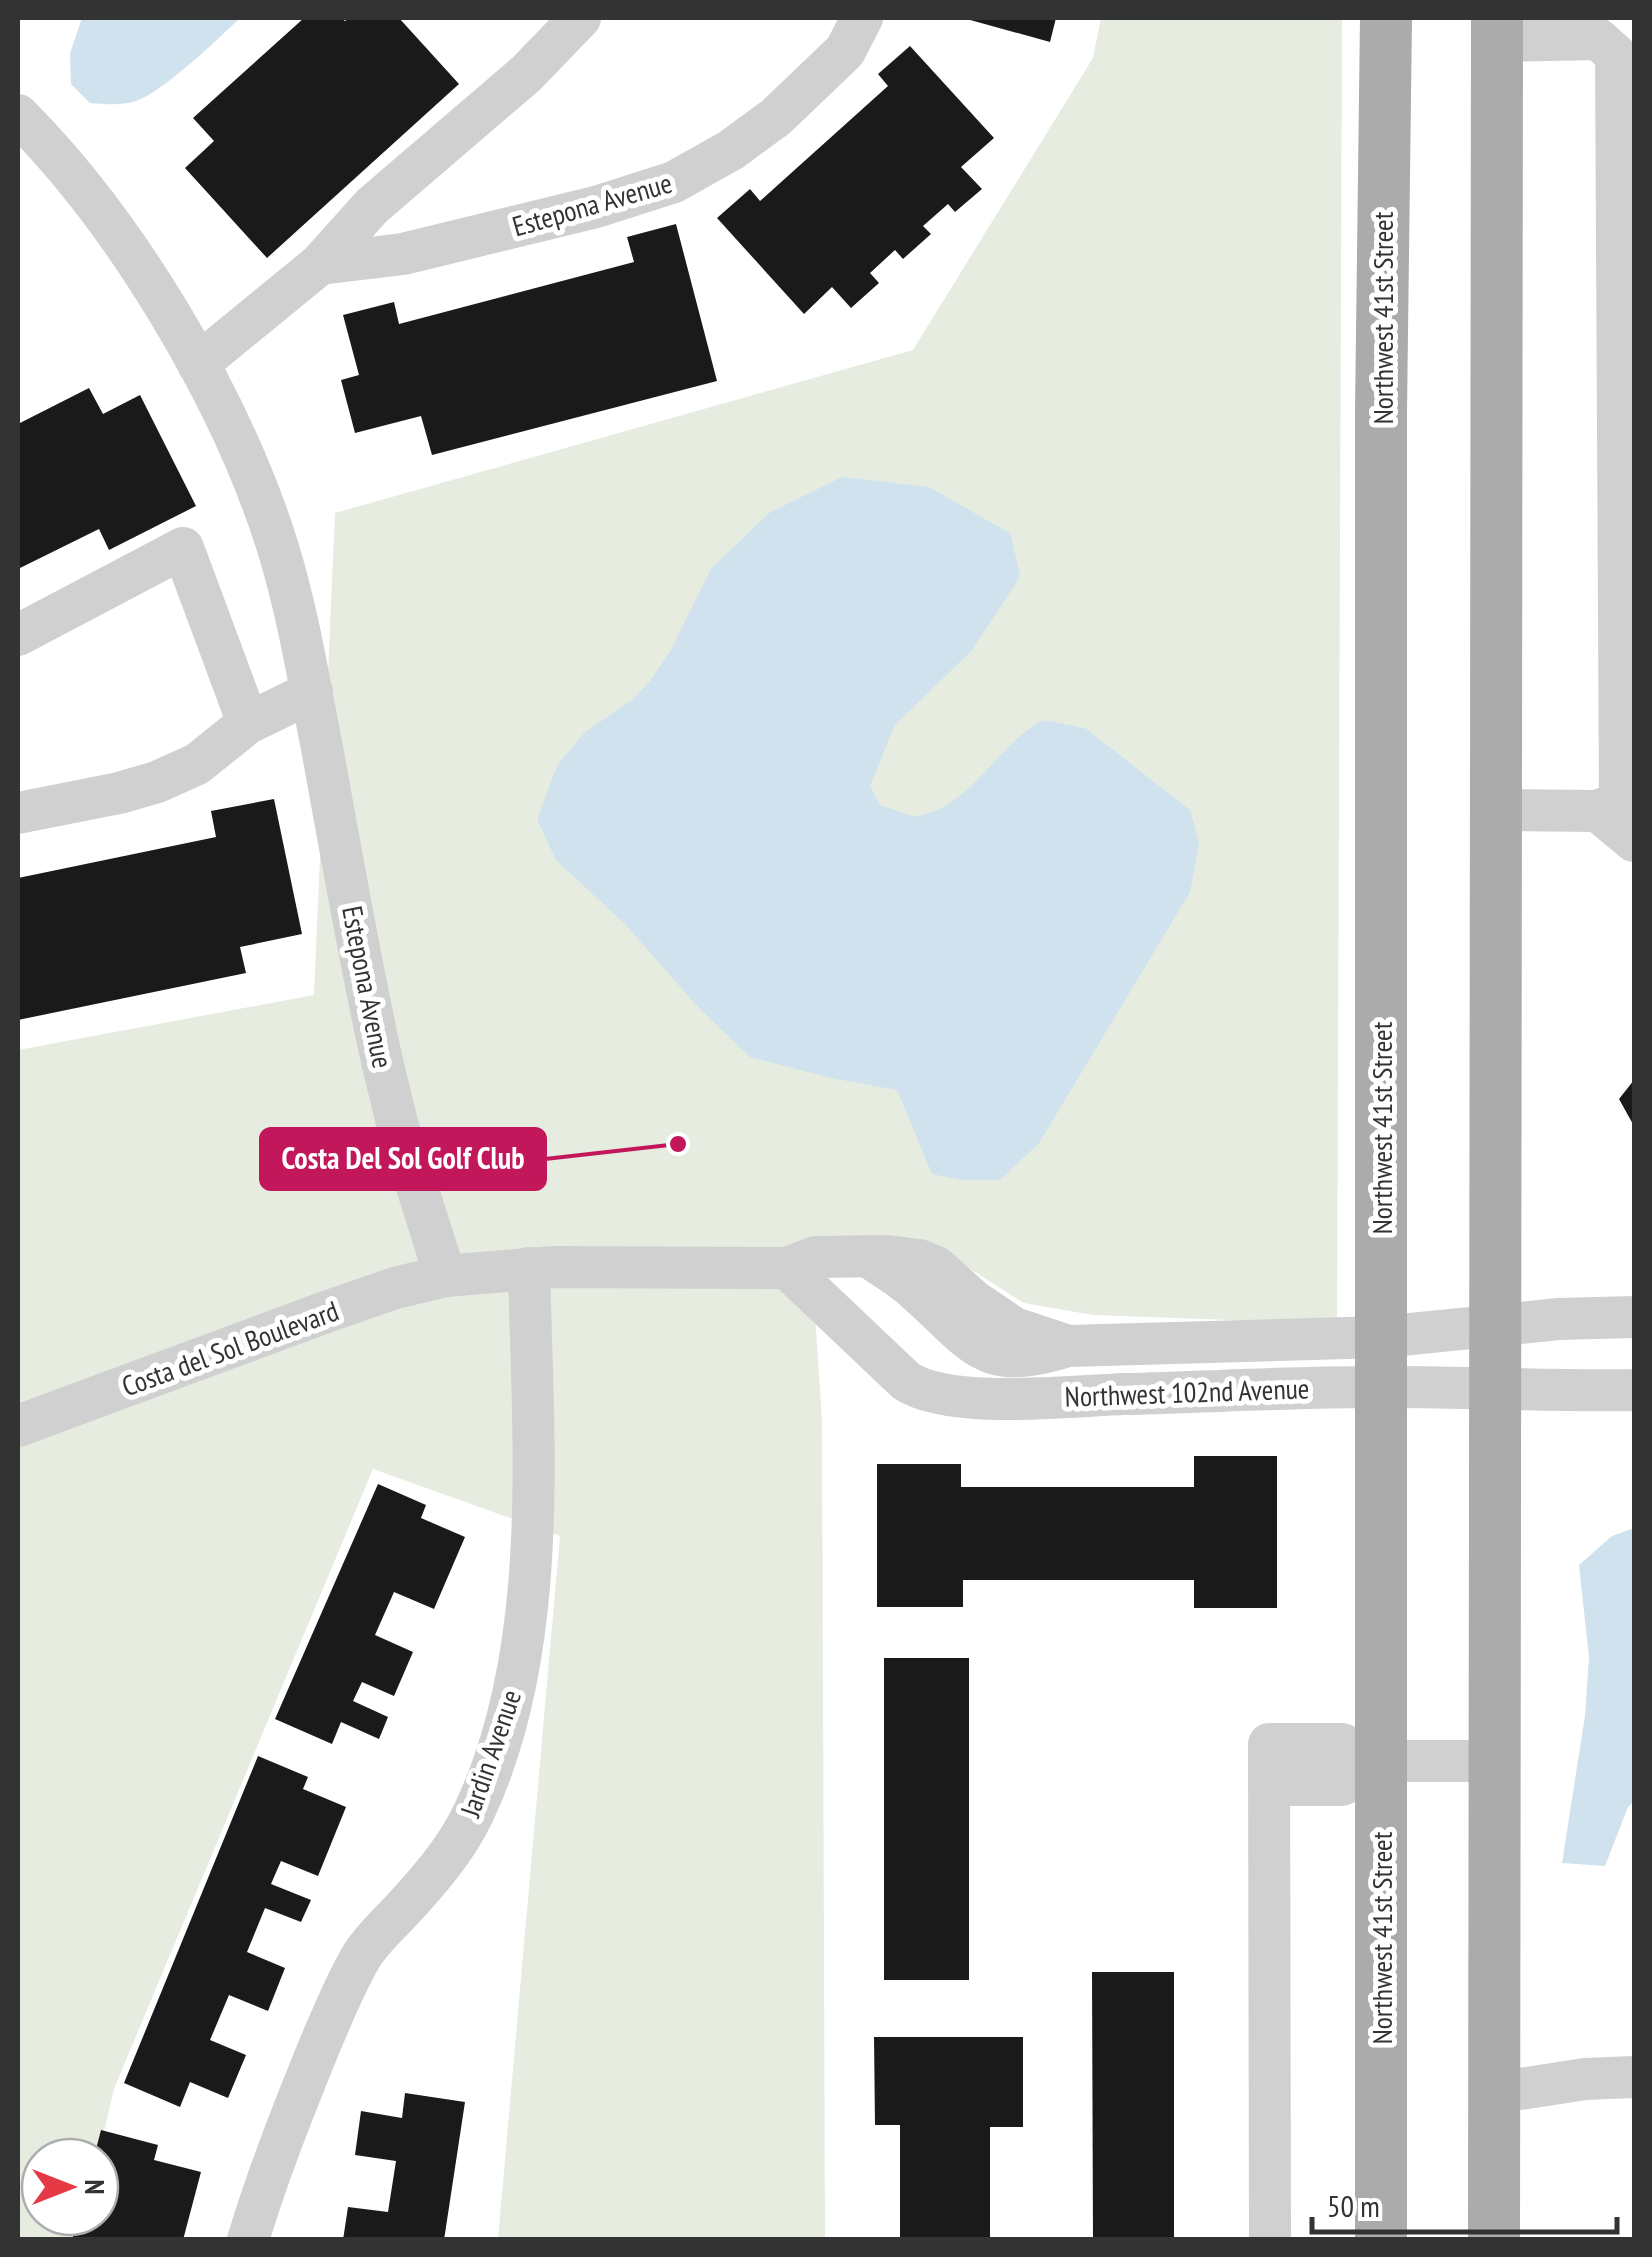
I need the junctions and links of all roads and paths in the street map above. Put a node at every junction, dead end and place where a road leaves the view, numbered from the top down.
1 (580, 18) edge
2 (862, 18) edge
3 (1386, 18) edge
4 (1497, 29) edge
5 (1622, 48) edge
6 (18, 115) edge
7 (320, 264) junction
8 (198, 364) junction
9 (18, 635) edge
10 (312, 692) junction
11 (248, 723) junction
12 (1494, 810) junction
13 (1598, 811) junction
14 (18, 813) edge
15 (1634, 841) edge
16 (884, 1267) junction
17 (528, 1268) junction
18 (787, 1268) junction
19 (445, 1276) junction
20 (1634, 1318) edge
21 (848, 1323) junction
22 (1496, 1326) junction
23 (967, 1340) junction
24 (1068, 1346) junction
25 (1381, 1362) junction
26 (1634, 1390) edge
27 (1496, 1391) junction
28 (930, 1392) junction
29 (18, 1426) edge
30 (1381, 1761) junction
31 (1492, 1761) junction
32 (1634, 2077) edge
33 (1494, 2092) junction
34 (248, 2240) edge
35 (1270, 2240) edge
36 (1382, 2240) edge
37 (1494, 2240) edge

1 - 7 street
2 - 7 street, Estepona Avenue
3 - 25 main road, Northwest 41st Street
4 - 5 street
4 - 12 main road
5 - 13 street
6 - 8 street, Estepona Avenue
7 - 8 street
8 - 10 street, Estepona Avenue
9 - 11 street
10 - 11 street
10 - 19 street, Estepona Avenue
11 - 14 street
12 - 13 street
12 - 22 main road
13 - 15 street
16 - 18 street, Northwest 102nd Avenue
16 - 21 street
16 - 23 street, Northwest 102nd Avenue
16 - 24 street, Northwest 102nd Avenue
17 - 18 street, Northwest 102nd Avenue
17 - 19 street, Northwest 102nd Avenue
17 - 34 street, Jardin Avenue
18 - 21 street
19 - 29 street, Costa del Sol Boulevard
20 - 22 street, Northwest 102nd Avenue
21 - 28 street
22 - 25 street, Northwest 102nd Avenue
22 - 27 main road
23 - 24 street, Northwest 102nd Avenue
23 - 28 street
24 - 25 street, Northwest 102nd Avenue
25 - 27 street, Northwest 102nd Avenue
25 - 28 street, Northwest 102nd Avenue
25 - 30 main road, Northwest 41st Street
26 - 27 street, Northwest 102nd Avenue
27 - 31 main road
30 - 31 street
30 - 35 street
30 - 36 main road, Northwest 41st Street
31 - 33 main road
32 - 33 street
33 - 37 main road

